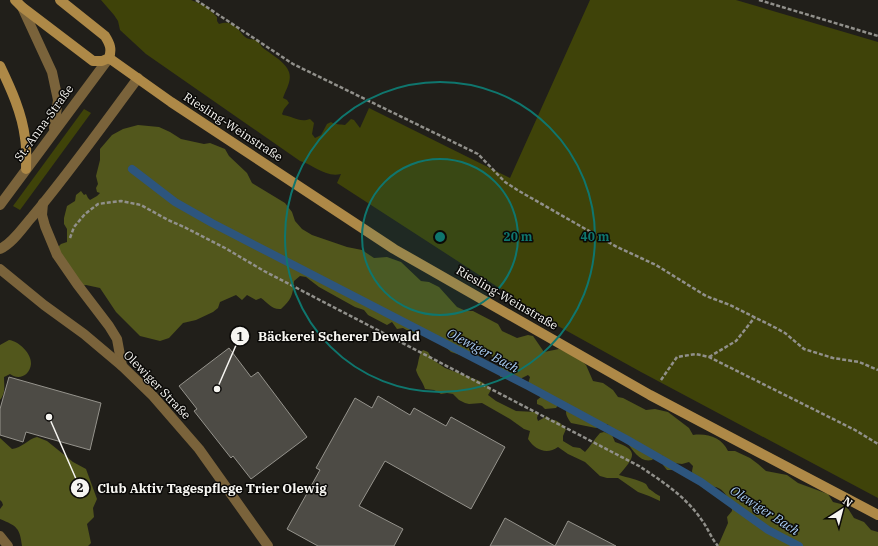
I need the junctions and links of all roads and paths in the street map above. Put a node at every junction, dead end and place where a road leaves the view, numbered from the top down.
1 (60, 0) edge
2 (196, 0) edge
3 (760, 0) edge
4 (18, 4) edge
5 (878, 36) edge
6 (109, 58) junction
7 (0, 66) edge
8 (138, 78) junction
9 (54, 130) junction
10 (26, 169) junction
11 (43, 203) junction
12 (0, 205) edge
13 (69, 241) dead end
14 (0, 249) edge
15 (0, 269) edge
16 (755, 318) junction
17 (709, 357) junction
18 (122, 366) junction
19 (878, 370) edge
20 (650, 396) junction
21 (878, 444) edge
22 (878, 515) edge
23 (0, 536) edge
24 (8, 546) edge
25 (268, 546) edge
26 (718, 546) edge

1 - 6 main road
2 - 16 path
3 - 5 path
4 - 6 main road
4 - 9 street
6 - 8 main road
6 - 9 street, St.-Anna-Straße
7 - 10 main road
8 - 11 street
8 - 20 main road, Riesling-Weinstraße
9 - 10 street, St.-Anna-Straße
10 - 12 street, St.-Anna-Straße
11 - 14 street
11 - 18 street
13 - 26 path
15 - 18 street, Olewiger Straße
16 - 17 path
16 - 19 path
17 - 20 path
17 - 21 path
18 - 25 street, Olewiger Straße
20 - 22 main road, Riesling-Weinstraße
23 - 24 street

